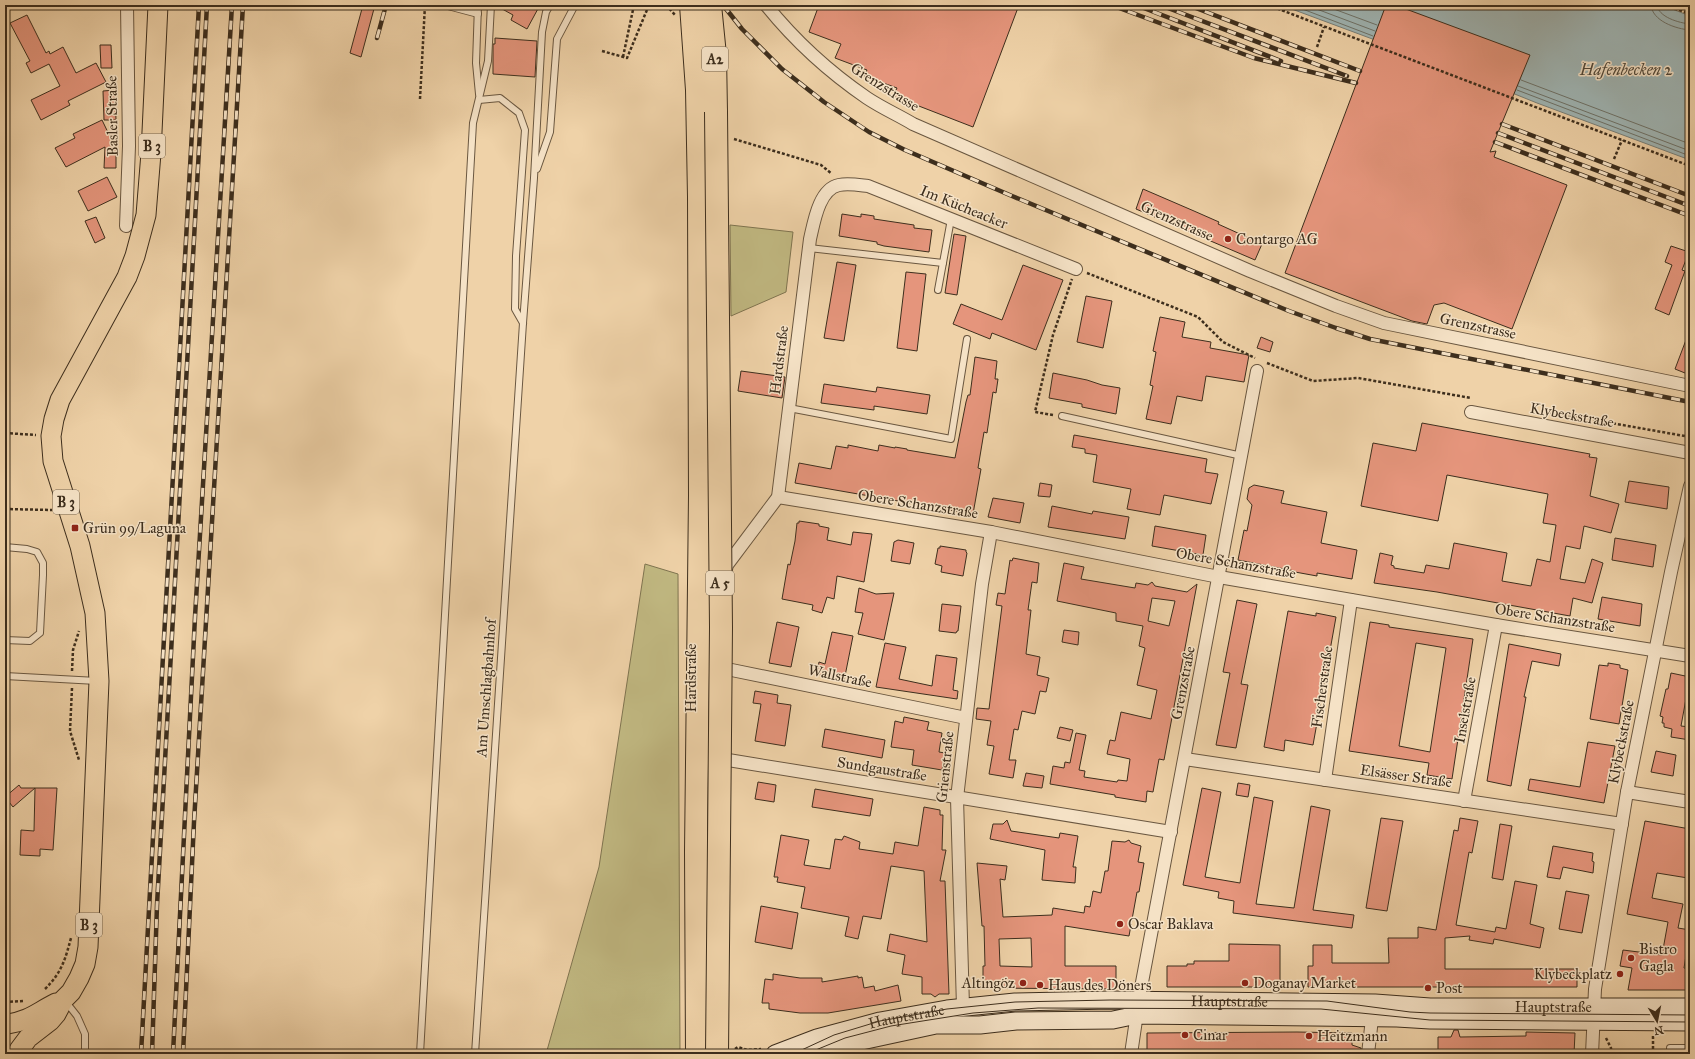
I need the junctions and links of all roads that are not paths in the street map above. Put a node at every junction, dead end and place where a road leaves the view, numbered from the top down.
1 (128, 5) edge
2 (158, 5) edge
3 (444, 5) edge
4 (478, 5) edge
5 (491, 5) edge
6 (550, 5) edge
7 (575, 5) edge
8 (690, 5) edge
9 (710, 5) edge
10 (766, 5) edge
11 (478, 14) junction
12 (479, 100) junction
13 (707, 108) junction
14 (534, 178) junction
15 (838, 185) joint
16 (951, 219) junction
17 (126, 226) dead end
18 (809, 248) junction
19 (943, 263) junction
20 (1076, 269) road end
21 (938, 290) dead end
22 (523, 323) junction
23 (967, 339) dead end
24 (1258, 365) road end
25 (1690, 386) edge
26 (789, 408) junction
27 (1471, 412) dead end
28 (1062, 416) road end
29 (1690, 453) edge
30 (1242, 456) junction
31 (1690, 486) edge
32 (778, 497) junction
33 (991, 532) junction
34 (5, 547) edge
35 (1219, 578) junction
36 (1351, 600) junction
37 (1496, 625) junction
38 (5, 640) edge
39 (1656, 650) junction
40 (1690, 656) edge
41 (707, 665) junction
42 (5, 676) edge
43 (98, 681) junction
44 (966, 718) junction
45 (707, 756) junction
46 (1185, 759) junction
47 (1325, 780) junction
48 (1627, 792) junction
49 (957, 798) junction
50 (1464, 801) junction
51 (1690, 802) edge
52 (1622, 824) junction
53 (1171, 832) junction
54 (64, 999) junction
55 (964, 1007) junction
56 (1690, 1007) edge
57 (1138, 1008) junction
58 (1373, 1010) junction
59 (1594, 1014) junction
60 (1690, 1022) edge
61 (7, 1023) edge
62 (1670, 1048) dead end
63 (1690, 1048) edge
64 (18, 1052) edge
65 (85, 1054) edge
66 (420, 1054) edge
67 (475, 1054) edge
68 (697, 1054) edge
69 (716, 1054) edge
70 (723, 1054) edge
71 (775, 1054) edge
72 (816, 1054) edge
73 (1131, 1054) edge
74 (1368, 1054) edge
75 (1592, 1054) edge

1 - 17 street, Basler Straße
2 - 43 main road, B 3
3 - 11 lane
4 - 11 lane
5 - 12 lane
6 - 14 lane
7 - 14 lane
8 - 13 highway, A2
9 - 13 highway, A2
10 - 25 street, Grenzstrasse
11 - 12 lane
12 - 22 lane
12 - 66 lane
13 - 68 highway, A 5
13 - 69 highway, A 5, bridge
14 - 22 lane, Am Umschlagbahnhof
15 - 16 street, Im Kücheacker
15 - 18 street, Hardstraße
16 - 19 lane
16 - 20 street, Im Kücheacker
18 - 19 lane
18 - 26 street, Hardstraße
19 - 21 lane
22 - 67 lane, Am Umschlagbahnhof
23 - 26 lane
24 - 30 street, Grenzstraße
26 - 32 street, Hardstraße
27 - 29 street, Klybeckstraße
28 - 30 lane
30 - 35 street, Grenzstraße
31 - 39 street, Klybeckstraße
32 - 33 street, Obere Schanzstraße
32 - 41 street, Hardstraße
33 - 35 street, Obere Schanzstraße
33 - 44 street, Grienstraße
34 - 38 lane
35 - 36 street, Obere Schanzstraße
35 - 46 street, Grenzstraße
36 - 37 street, Obere Schanzstraße
36 - 47 street, Fischerstraße
37 - 39 street, Obere Schanzstraße
37 - 50 street, Inselstraße
39 - 40 street, Obere Schanzstraße
39 - 48 street, Klybeckstraße
41 - 44 street, Wallstraße
41 - 45 street, Hardstraße
42 - 43 lane
43 - 54 main road, B 3
44 - 49 street, Grienstraße
45 - 49 street, Sundgaustraße
45 - 70 street, Hardstraße
46 - 47 street, Elsässer Straße
46 - 53 street, Grenzstraße
47 - 50 street, Elsässer Straße
48 - 51 street
48 - 52 street, Klybeckstraße
49 - 53 street, Sundgaustraße
49 - 55 street, Grienstraße
50 - 52 street, Elsässer Straße
52 - 59 street, Klybeckstraße
53 - 57 street, Grenzstraße
54 - 61 main road, B 3
54 - 64 main road, B 3
54 - 65 lane
55 - 57 main road, Hauptstraße
55 - 71 main road, Hauptstraße
56 - 59 main road, Hauptstraße
57 - 58 main road, Hauptstraße
57 - 72 main road, Hauptstraße
57 - 73 street, Grenzstraße
58 - 59 main road, Hauptstraße
58 - 74 street
59 - 60 main road, Hauptstraße
59 - 75 street, Klybeckstraße
61 - 64 main road
62 - 63 lane

